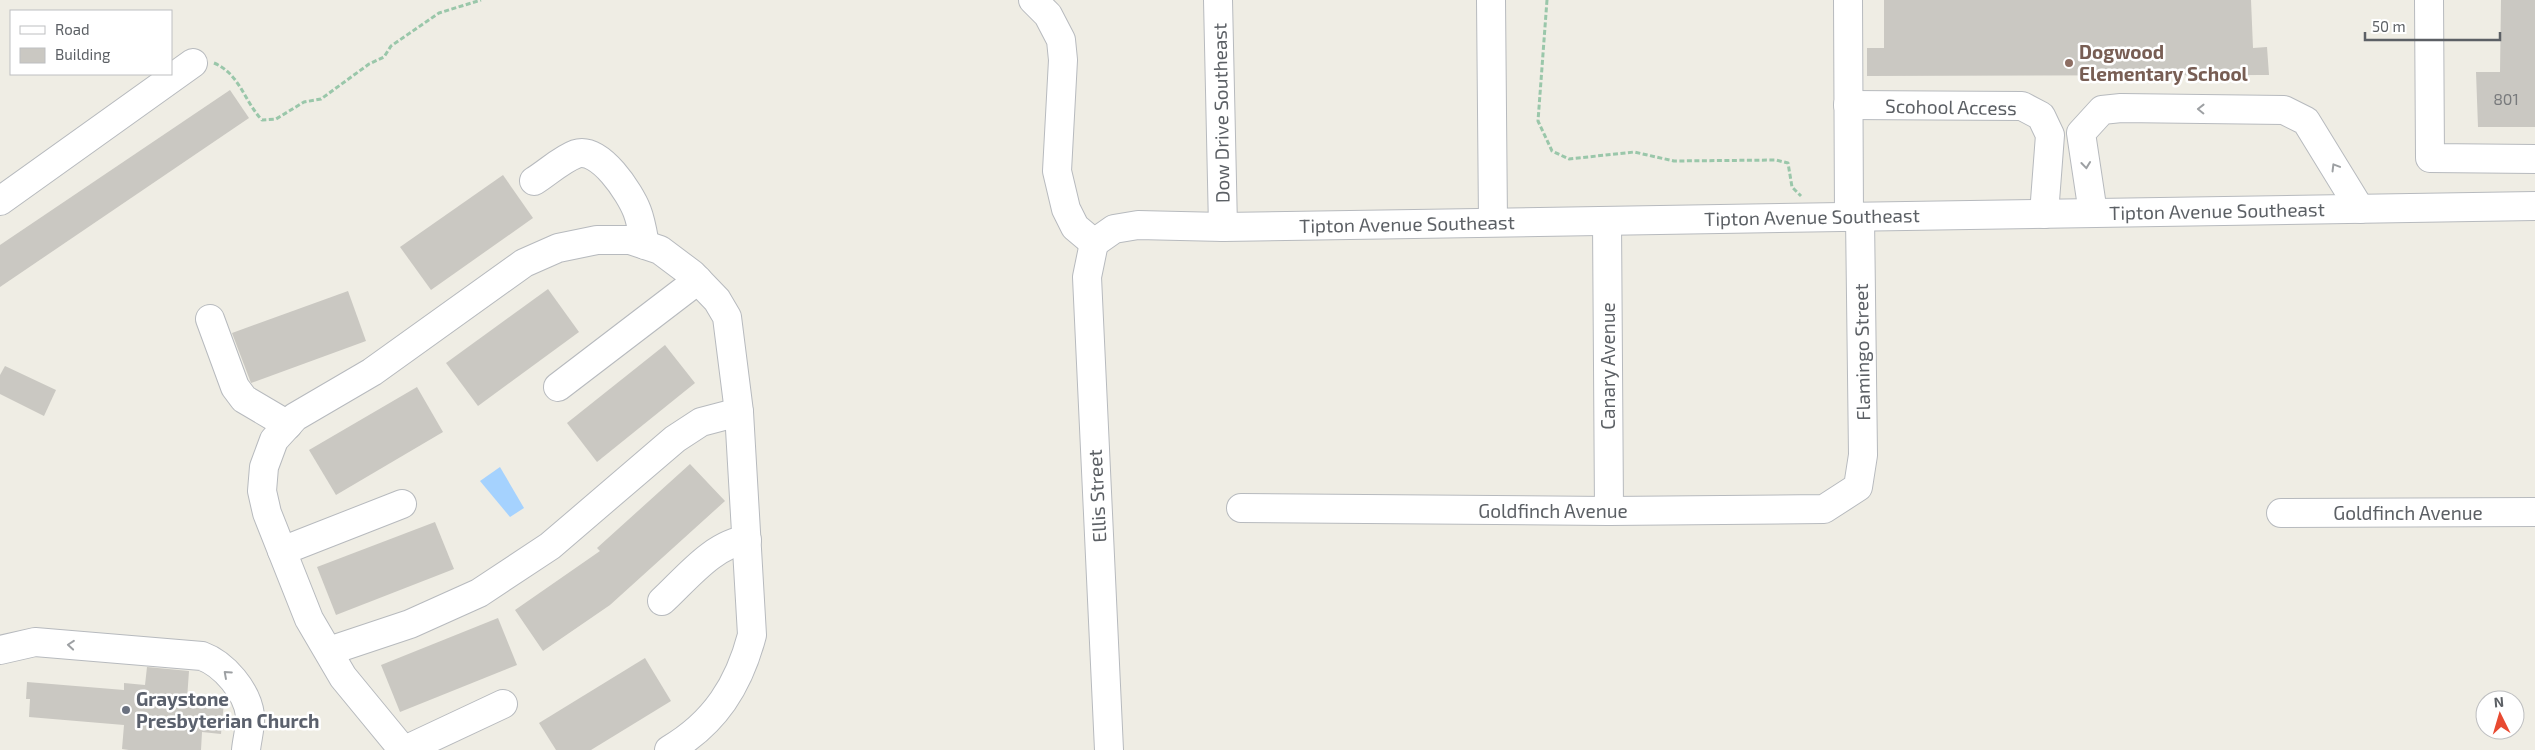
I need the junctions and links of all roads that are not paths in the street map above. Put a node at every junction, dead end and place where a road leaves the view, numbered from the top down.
1 (1033, 0) edge
2 (1218, 0) edge
3 (1490, 0) edge
4 (1848, 0) edge
5 (2429, 0) edge
6 (194, 63) road end
7 (1848, 105) junction
8 (2535, 159) edge
9 (534, 181) dead end
10 (0, 201) edge
11 (2535, 206) edge
12 (2360, 209) junction
13 (2093, 213) junction
14 (2044, 214) junction
15 (1854, 217) junction
16 (1607, 221) junction
17 (1493, 222) junction
18 (1223, 227) junction
19 (1094, 243) junction
20 (645, 245) junction
21 (698, 280) junction
22 (210, 319) dead end
23 (558, 387) dead end
24 (739, 412) junction
25 (288, 425) junction
26 (1858, 487) joint
27 (402, 504) dead end
28 (1241, 508) dead end
29 (1609, 512) junction
30 (2535, 512) edge
31 (2281, 513) dead end
32 (747, 540) junction
33 (282, 551) junction
34 (662, 601) dead end
35 (0, 650) edge
36 (328, 652) junction
37 (503, 704) dead end
38 (674, 749) edge
39 (246, 750) edge
40 (404, 750) edge
41 (1110, 750) edge

1 - 19 street
2 - 18 street, Dow Drive Southeast
3 - 17 street
4 - 7 street, Flamingo Street
5 - 8 street
6 - 10 street
7 - 14 street, Scohool Access
7 - 15 street, Flamingo Street
9 - 20 street
11 - 12 street, Tipton Avenue Southeast
12 - 13 street, Tipton Avenue Southeast
12 -> 13 street
13 - 14 street, Tipton Avenue Southeast
14 - 15 street, Tipton Avenue Southeast
15 - 16 street, Tipton Avenue Southeast
15 - 26 street, Flamingo Street
16 - 17 street, Tipton Avenue Southeast
16 - 29 street, Canary Avenue
17 - 18 street, Tipton Avenue Southeast
18 - 19 street, Tipton Avenue Southeast
19 - 41 street, Ellis Street
20 - 21 street
20 - 25 street
21 - 23 street
21 - 24 street
22 - 25 street
24 - 32 street
24 - 36 street
25 - 33 street
26 - 29 street, Goldfinch Avenue
27 - 33 street
28 - 29 street, Goldfinch Avenue
30 - 31 street, Goldfinch Avenue
32 - 34 street
32 - 38 street
33 - 36 street
39 -> 35 street
36 - 40 street
37 - 40 street

